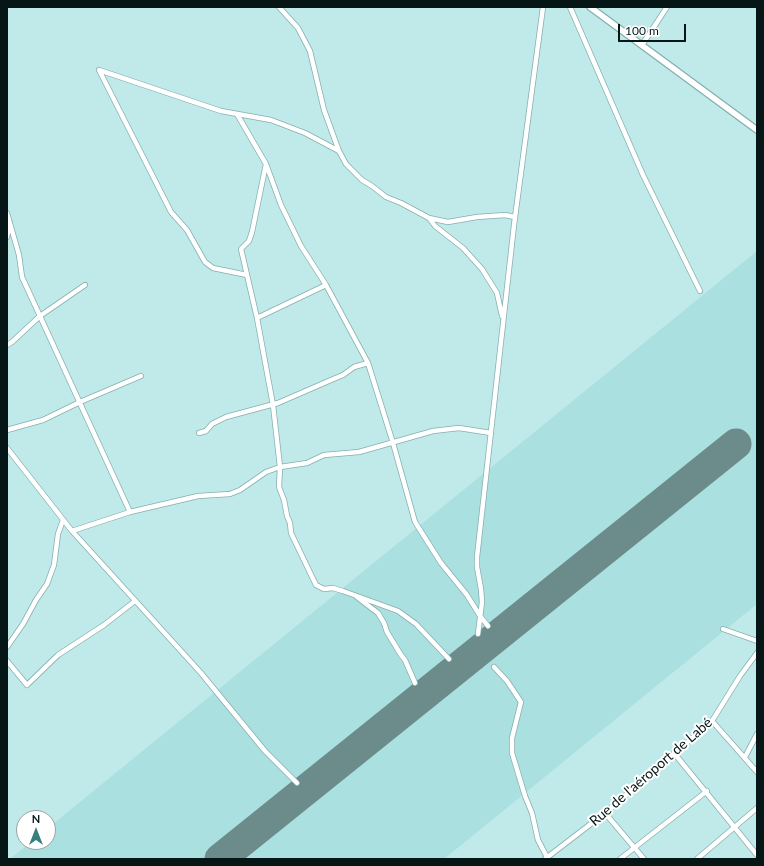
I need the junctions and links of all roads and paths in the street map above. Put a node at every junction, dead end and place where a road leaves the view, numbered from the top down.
1 (279, 7) edge
2 (543, 7) edge
3 (570, 7) edge
4 (590, 7) edge
5 (668, 7) edge
6 (642, 45) junction
7 (237, 114) junction
8 (757, 130) edge
9 (339, 151) junction
10 (266, 164) junction
11 (7, 213) edge
12 (515, 217) junction
13 (429, 218) junction
14 (10, 222) junction
15 (7, 237) edge
16 (247, 275) junction
17 (85, 285) dead end
18 (326, 285) junction
19 (700, 291) dead end
20 (40, 316) junction
21 (257, 318) junction
22 (503, 322) junction
23 (7, 345) edge
24 (368, 363) junction
25 (141, 376) dead end
26 (80, 402) junction
27 (273, 405) junction
28 (7, 430) edge
29 (199, 433) dead end
30 (491, 433) junction
31 (393, 443) junction
32 (7, 448) edge
33 (280, 467) junction
34 (130, 512) junction
35 (64, 520) junction
36 (72, 531) junction
37 (355, 595) junction
38 (135, 601) junction
39 (480, 616) junction
40 (488, 626) dead end
41 (723, 629) dead end
42 (478, 634) dead end
43 (757, 641) edge
44 (7, 647) edge
45 (757, 652) edge
46 (449, 659) dead end
47 (7, 661) edge
48 (494, 667) dead end
49 (415, 683) dead end
50 (712, 721) junction
51 (757, 734) edge
52 (674, 753) junction
53 (745, 757) junction
54 (757, 772) edge
55 (297, 783) dead end
56 (707, 791) junction
57 (757, 808) edge
58 (605, 813) junction
59 (735, 827) junction
60 (634, 848) junction
61 (757, 854) edge
62 (546, 858) edge
63 (620, 859) edge
64 (644, 859) edge
65 (697, 859) edge

1 - 9 street
2 - 12 street
3 - 19 street
4 - 6 street
5 - 6 street
6 - 8 street
7 - 9 street
7 - 10 street
7 - 16 street
9 - 13 street
10 - 16 street
10 - 18 street
11 - 14 street
12 - 13 street
12 - 22 street
13 - 22 street
14 - 15 street
14 - 20 street
16 - 21 street
17 - 20 street
18 - 21 street
18 - 24 street
20 - 23 street
20 - 26 street
21 - 27 street
22 - 30 street
24 - 27 street
24 - 31 street
25 - 26 street
26 - 28 street
26 - 34 street
27 - 29 street
27 - 33 street
30 - 31 street
30 - 39 street
31 - 33 street
31 - 39 street
32 - 35 street
33 - 34 street
33 - 37 street
34 - 36 street
35 - 36 street
35 - 44 street
36 - 38 street
37 - 46 street
37 - 49 street
38 - 47 street
38 - 55 street
39 - 40 street
39 - 42 street
41 - 43 street
45 - 50 street, Rue de l'aéroport de Labé
48 - 62 street
50 - 52 street, Rue de l'aéroport de Labé
50 - 53 street
51 - 53 street
52 - 56 street
52 - 58 street, Rue de l'aéroport de Labé
53 - 54 street
56 - 59 street
56 - 60 street
57 - 59 street
58 - 60 street
58 - 62 street, Rue de l'aéroport de Labé
59 - 61 street
59 - 65 street
60 - 63 street
60 - 64 street

